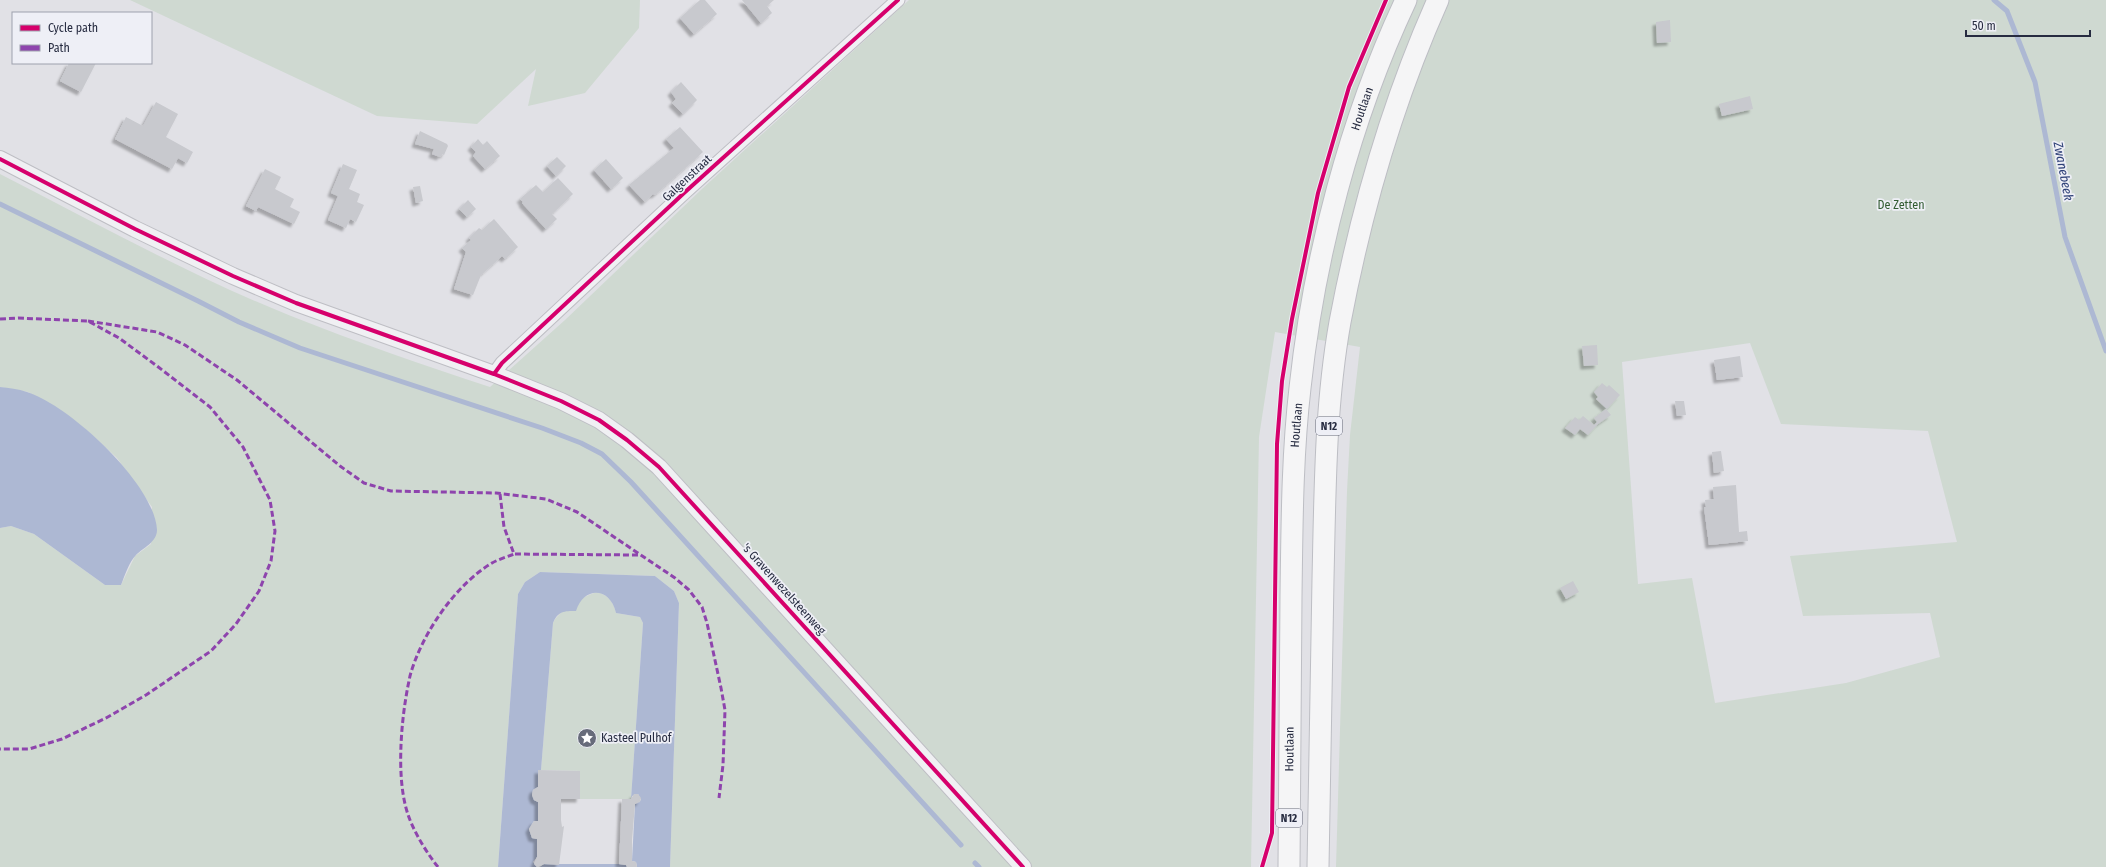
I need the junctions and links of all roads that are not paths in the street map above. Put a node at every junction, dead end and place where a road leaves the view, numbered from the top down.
1 (898, 0) edge
2 (1406, 0) edge
3 (1438, 0) edge
4 (0, 159) edge
5 (494, 374) junction
6 (1023, 867) edge
7 (1289, 867) edge
8 (1318, 867) edge

1 - 5 street, Galgenstraat
2 - 7 main road, Houtlaan / N12
3 - 8 main road, N12
4 - 5 street, 's Gravenwezelsteenweg
5 - 6 street, 's Gravenwezelsteenweg

